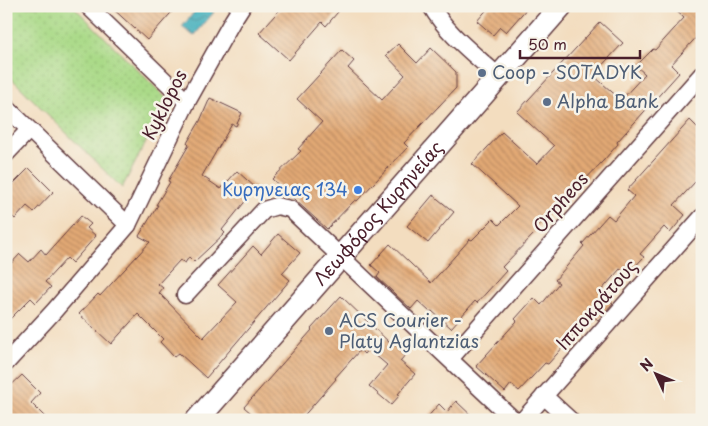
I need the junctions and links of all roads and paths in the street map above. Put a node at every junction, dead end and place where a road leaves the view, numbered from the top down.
1 (88, 6) edge
2 (242, 6) edge
3 (431, 6) edge
4 (561, 6) edge
5 (702, 74) edge
6 (498, 76) junction
7 (188, 102) junction
8 (6, 107) edge
9 (29, 130) junction
10 (6, 154) edge
11 (702, 217) edge
12 (128, 225) junction
13 (340, 258) junction
14 (185, 295) dead end
15 (450, 360) junction
16 (6, 363) edge
17 (544, 396) junction
18 (197, 420) edge
19 (514, 420) edge
20 (523, 420) edge
21 (570, 420) edge

1 - 7 street
2 - 7 street, Kyklopos
3 - 6 street
4 - 6 main road, Λεωφόρος Κυρηνείας
5 - 15 street, Orpheos
6 - 13 main road, Λεωφόρος Κυρηνείας
7 - 12 street, Kyklopos
8 - 9 street
9 - 10 street
9 - 12 street
11 - 17 street, Ιπποκράτους
12 - 16 street, Kyklopos
13 - 14 street
13 - 15 street
13 - 18 main road, Λεωφόρος Κυρηνείας
15 - 19 street
17 - 20 street, Ιπποκράτους
17 - 21 street

